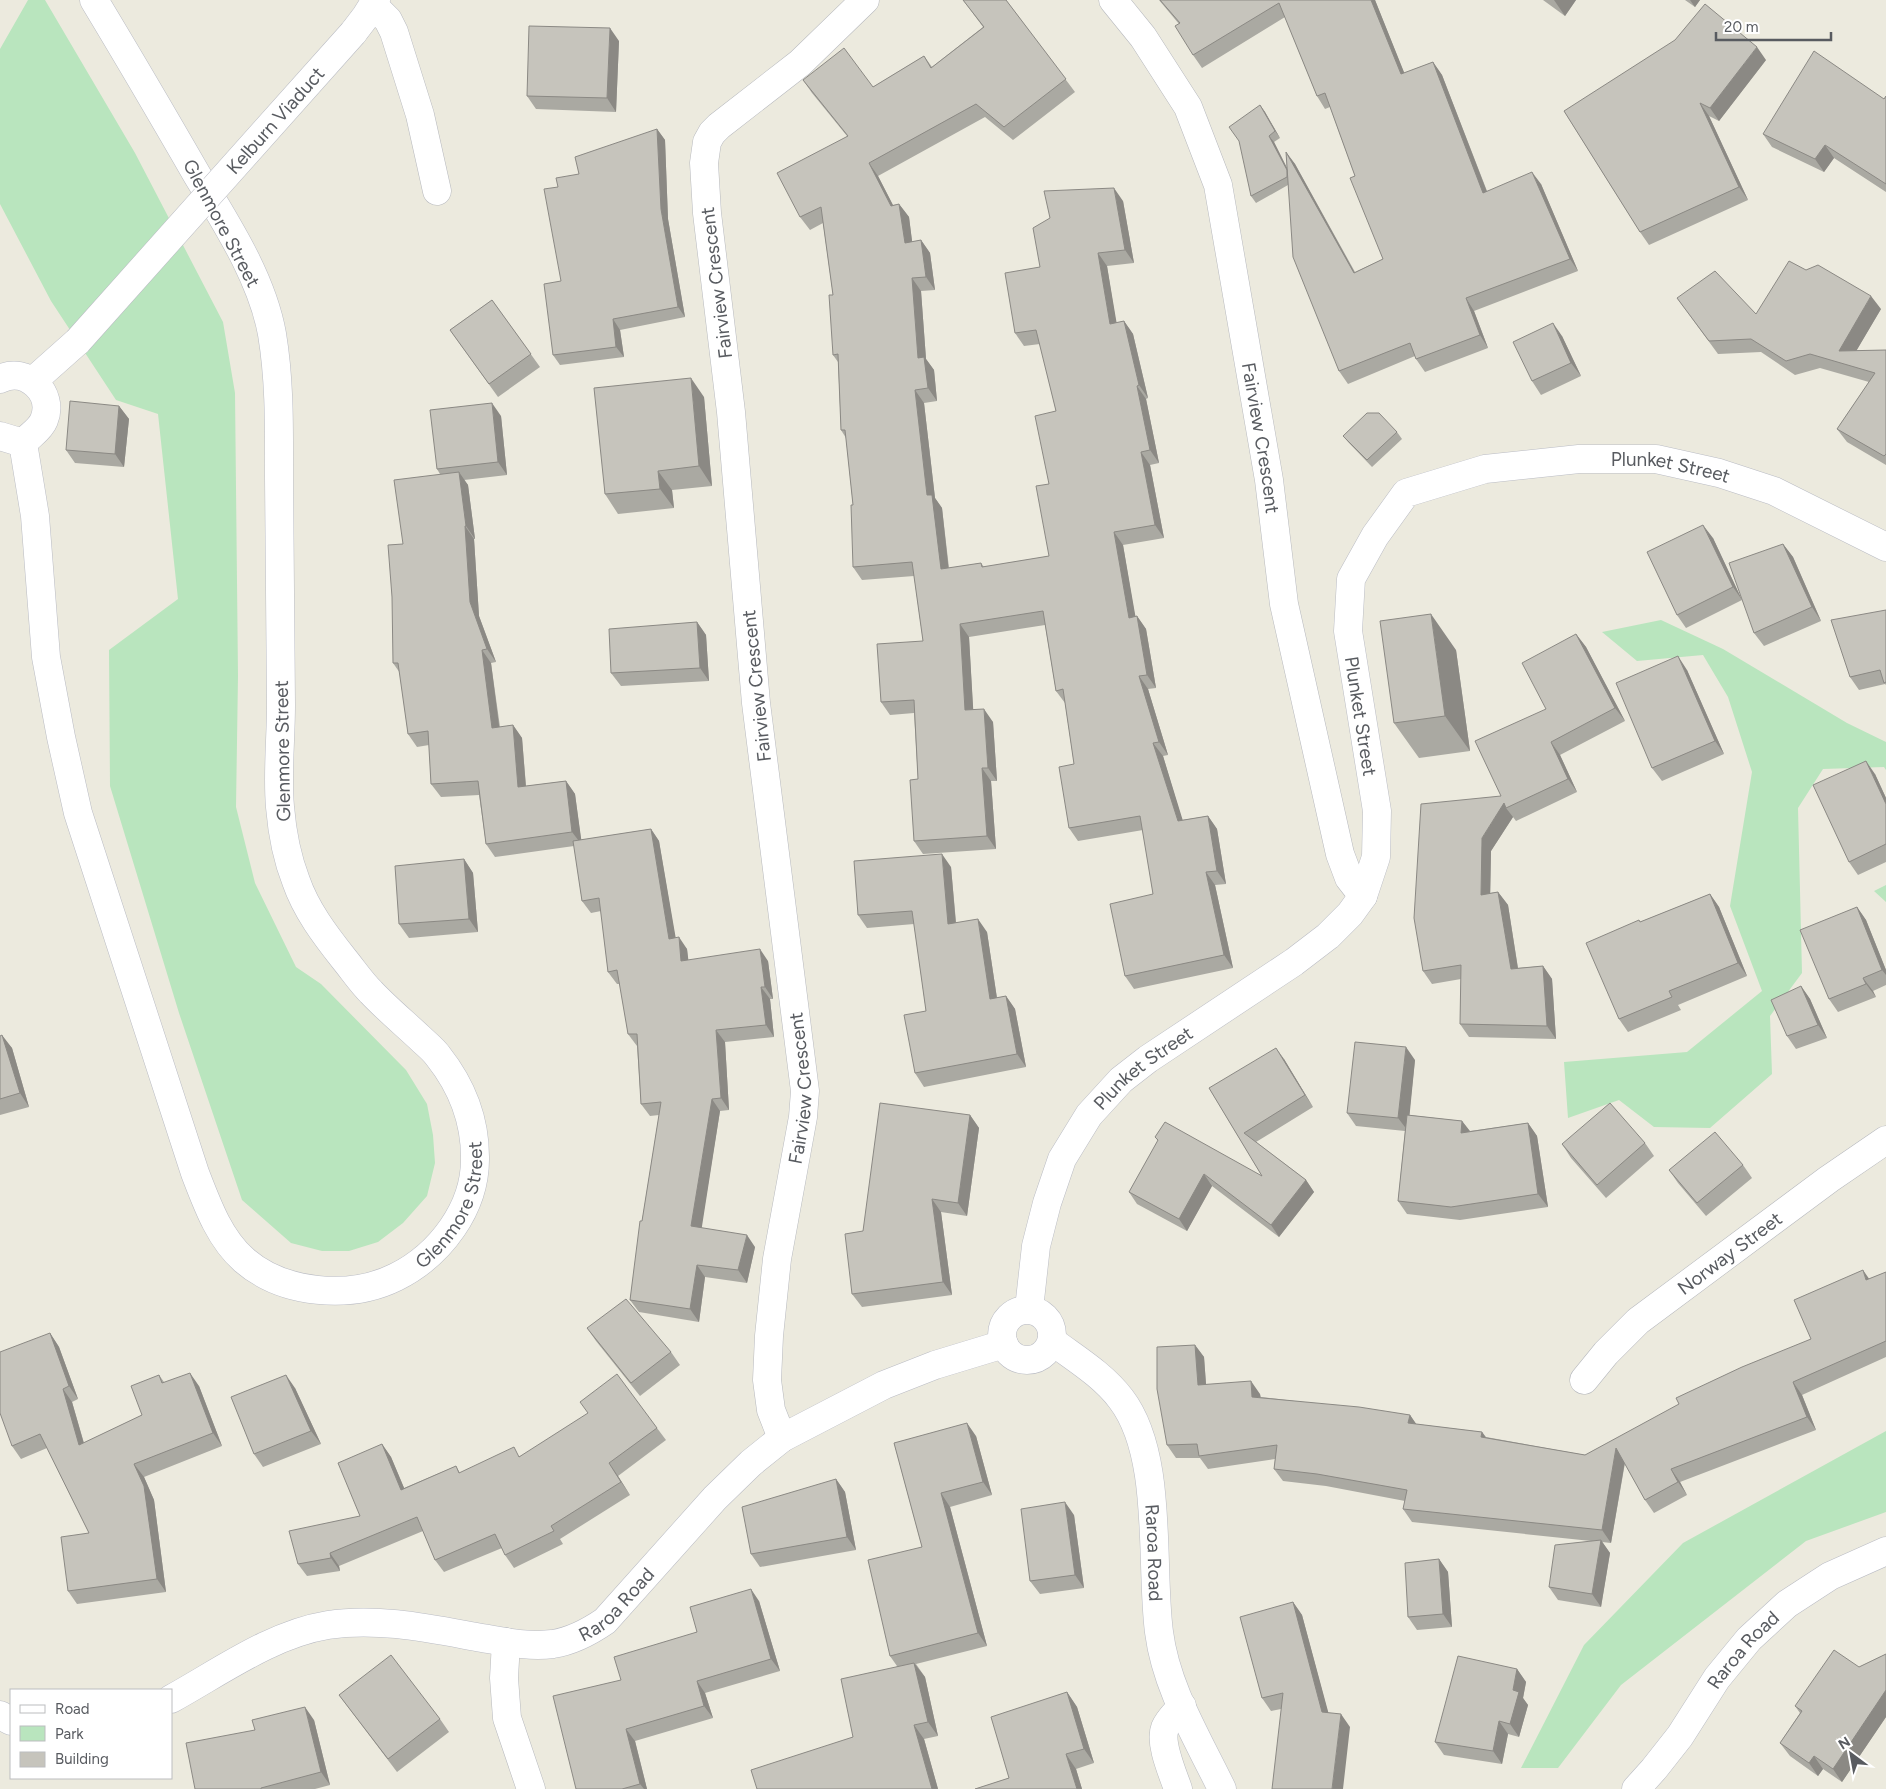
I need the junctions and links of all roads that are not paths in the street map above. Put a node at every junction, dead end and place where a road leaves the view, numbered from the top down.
1 (94, 0) edge
2 (865, 0) edge
3 (1113, 0) edge
4 (375, 3) edge
5 (437, 191) dead end
6 (1, 378) edge
7 (33, 381) junction
8 (11, 440) edge
9 (1886, 547) edge
10 (1363, 896) junction
11 (1886, 1140) edge
12 (1029, 1309) junction
13 (1052, 1341) junction
14 (1004, 1344) junction
15 (1584, 1380) dead end
16 (782, 1438) junction
17 (1886, 1552) edge
18 (506, 1642) junction
19 (172, 1698) edge
20 (1182, 1706) junction
21 (531, 1789) edge
22 (1178, 1789) edge
23 (1222, 1789) edge
24 (1636, 1789) edge

1 - 8 main road, Glenmore Street
2 - 16 main road, Fairview Crescent
3 - 10 main road, Fairview Crescent
4 - 5 main road
4 - 7 main road, Kelburn Viaduct, bridge
6 - 7 main road
7 - 8 main road
9 - 10 main road, Plunket Street
10 - 12 main road, Plunket Street
11 - 15 main road, Norway Street
12 - 13 main road
12 - 14 main road
13 - 14 main road
13 - 20 main road, Raroa Road
14 - 16 main road, Raroa Road
16 - 18 main road, Raroa Road
17 - 24 main road, Raroa Road
18 - 19 main road, Raroa Road
18 - 21 main road
20 - 22 main road
20 - 23 main road, Raroa Road

